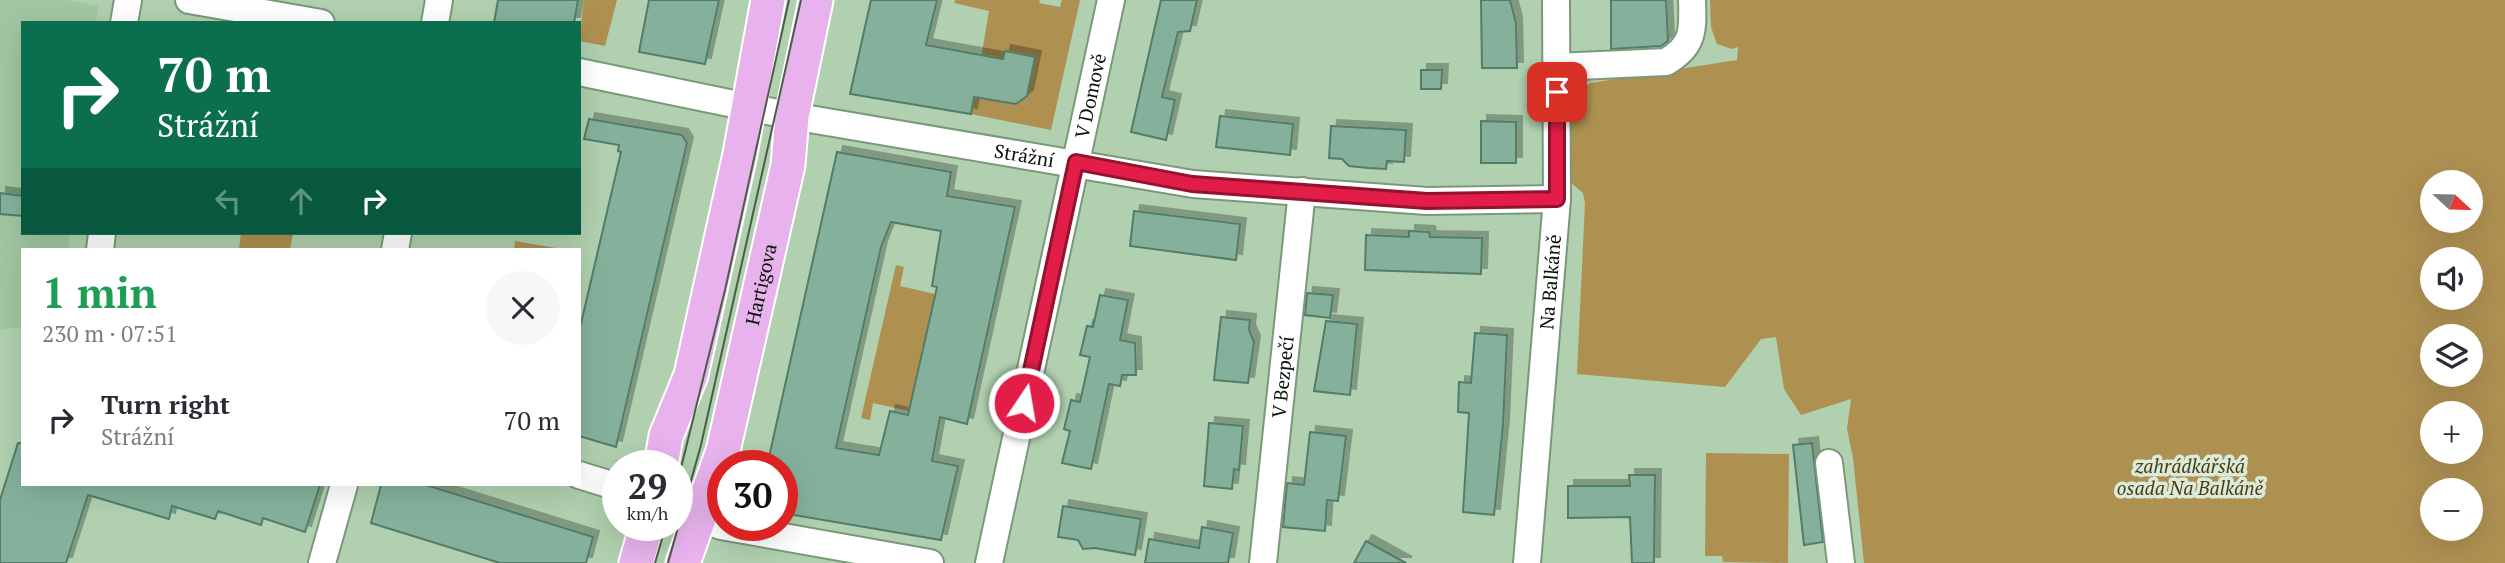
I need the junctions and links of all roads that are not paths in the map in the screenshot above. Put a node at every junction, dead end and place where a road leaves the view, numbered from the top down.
1 (128, 0) edge
2 (189, 0) edge
3 (439, 0) edge
4 (768, 0) edge
5 (816, 0) edge
6 (1111, 0) edge
7 (1556, 0) edge
8 (1692, 0) edge
9 (124, 21) edge
10 (310, 21) edge
11 (435, 21) edge
12 (1558, 67) junction
13 (581, 72) edge
14 (748, 107) junction
15 (792, 116) junction
16 (1076, 162) junction
17 (1302, 191) junction
18 (1557, 199) junction
19 (664, 450) edge
20 (1829, 463) dead end
21 (581, 476) edge
22 (602, 482) edge
23 (344, 486) edge
24 (693, 504) edge
25 (693, 516) edge
26 (643, 541) edge
27 (685, 541) edge
28 (321, 563) edge
29 (636, 563) edge
30 (683, 563) edge
31 (930, 563) edge
32 (989, 563) edge
33 (1263, 563) edge
34 (1527, 563) edge
35 (1841, 563) edge

1 - 9 street
2 - 10 street
3 - 11 street
4 - 14 main road
5 - 15 main road, Hartigova
6 - 16 street, V Domově
7 - 12 street, Na Balkáně
8 - 12 street
12 - 18 street, Na Balkáně
13 - 14 street, Strážní
14 - 15 street, Strážní
14 - 19 main road
15 - 16 street, Strážní
15 - 24 main road, Hartigova
16 - 17 street, Strážní
16 - 32 street, V Domově
17 - 18 street, Strážní
17 - 33 street, V Bezpečí
18 - 34 street, Na Balkáně
20 - 35 street
21 - 22 street
23 - 28 street
25 - 31 street
26 - 29 main road
27 - 30 main road, Hartigova

